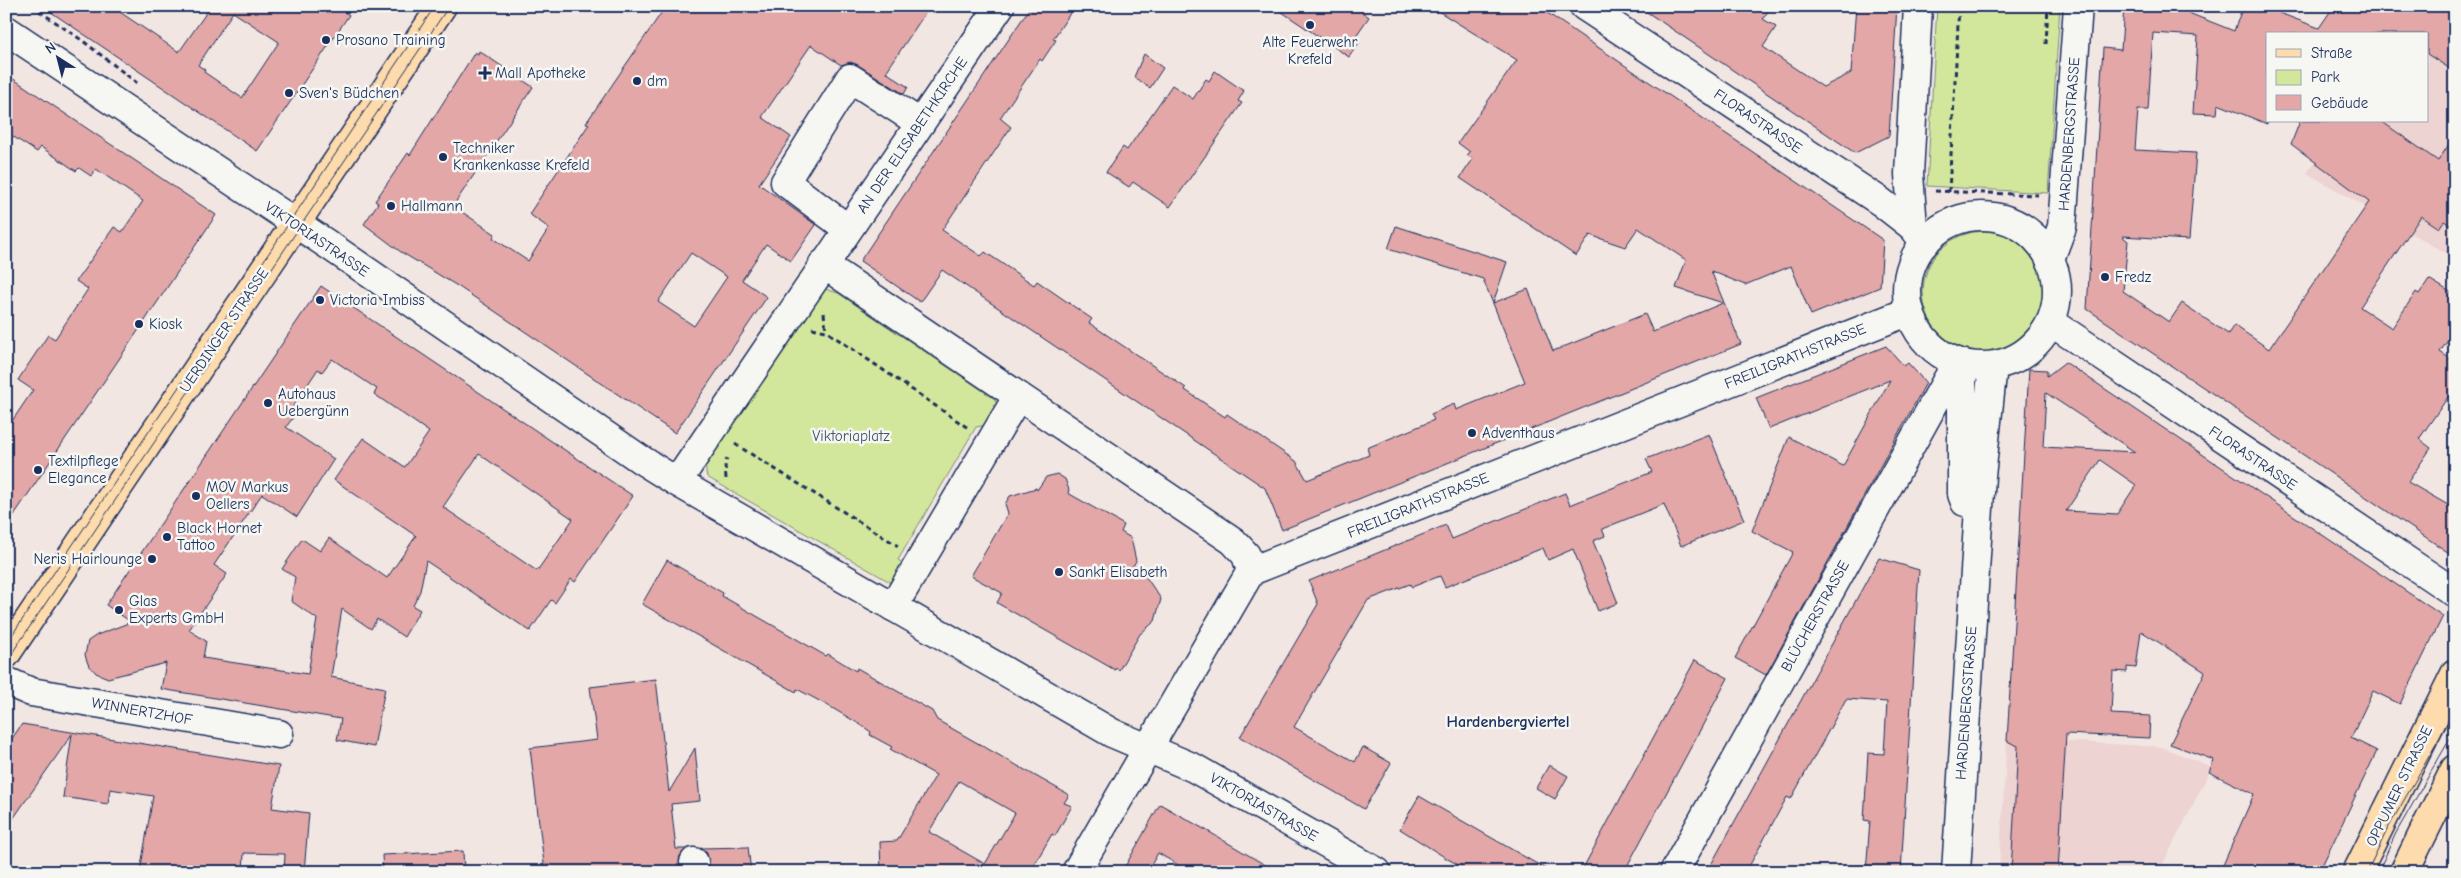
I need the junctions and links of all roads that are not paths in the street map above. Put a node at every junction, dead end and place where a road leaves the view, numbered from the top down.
1 (442, 6) edge
2 (1000, 6) edge
3 (1584, 6) edge
4 (1918, 6) edge
5 (2078, 6) edge
6 (6, 30) edge
7 (920, 123) junction
8 (296, 223) junction
9 (848, 229) junction
10 (1919, 235) junction
11 (2050, 260) junction
12 (823, 264) junction
13 (1910, 311) junction
14 (2051, 322) junction
15 (1959, 363) junction
16 (1993, 366) junction
17 (1018, 396) junction
18 (678, 482) junction
19 (1977, 535) junction
20 (1251, 571) junction
21 (2455, 593) edge
22 (893, 607) junction
23 (6, 654) edge
24 (2455, 674) edge
25 (6, 681) edge
26 (279, 734) dead end
27 (1148, 748) junction
28 (2455, 769) edge
29 (1076, 872) edge
30 (1377, 872) edge
31 (1674, 872) edge
32 (1956, 872) edge
33 (2357, 872) edge
34 (2404, 872) edge

1 - 8 main road, UERDINGER STRASSE
2 - 7 street, AN DER ELISABETHKIRCHE
3 - 10 street, FLORASTRASSE
4 - 10 street
5 - 11 street, HARDENBERGSTRASSE
6 - 8 street, VIKTORIASTRASSE
7 - 9 street, AN DER ELISABETHKIRCHE
7 - 9 street
8 - 18 street, VIKTORIASTRASSE
8 - 23 main road, UERDINGER STRASSE
9 - 12 street, AN DER ELISABETHKIRCHE
10 - 11 street
10 - 13 street
11 - 14 street
12 - 17 street
12 - 18 street
13 - 15 street
13 - 20 street, FREILIGRATHSTRASSE
14 - 16 street
14 - 21 street, FLORASTRASSE
15 - 16 street
15 - 19 street, HARDENBERGSTRASSE
15 - 31 street, BLÜCHERSTRASSE
16 - 19 street, HARDENBERGSTRASSE
17 - 20 street
17 - 22 street
18 - 22 street
19 - 32 street, HARDENBERGSTRASSE
20 - 27 street
22 - 27 street
24 - 33 main road, OPPUMER STRASSE
25 - 26 street, WINNERTZHOF
27 - 29 street
27 - 30 street, VIKTORIASTRASSE
28 - 34 main road

